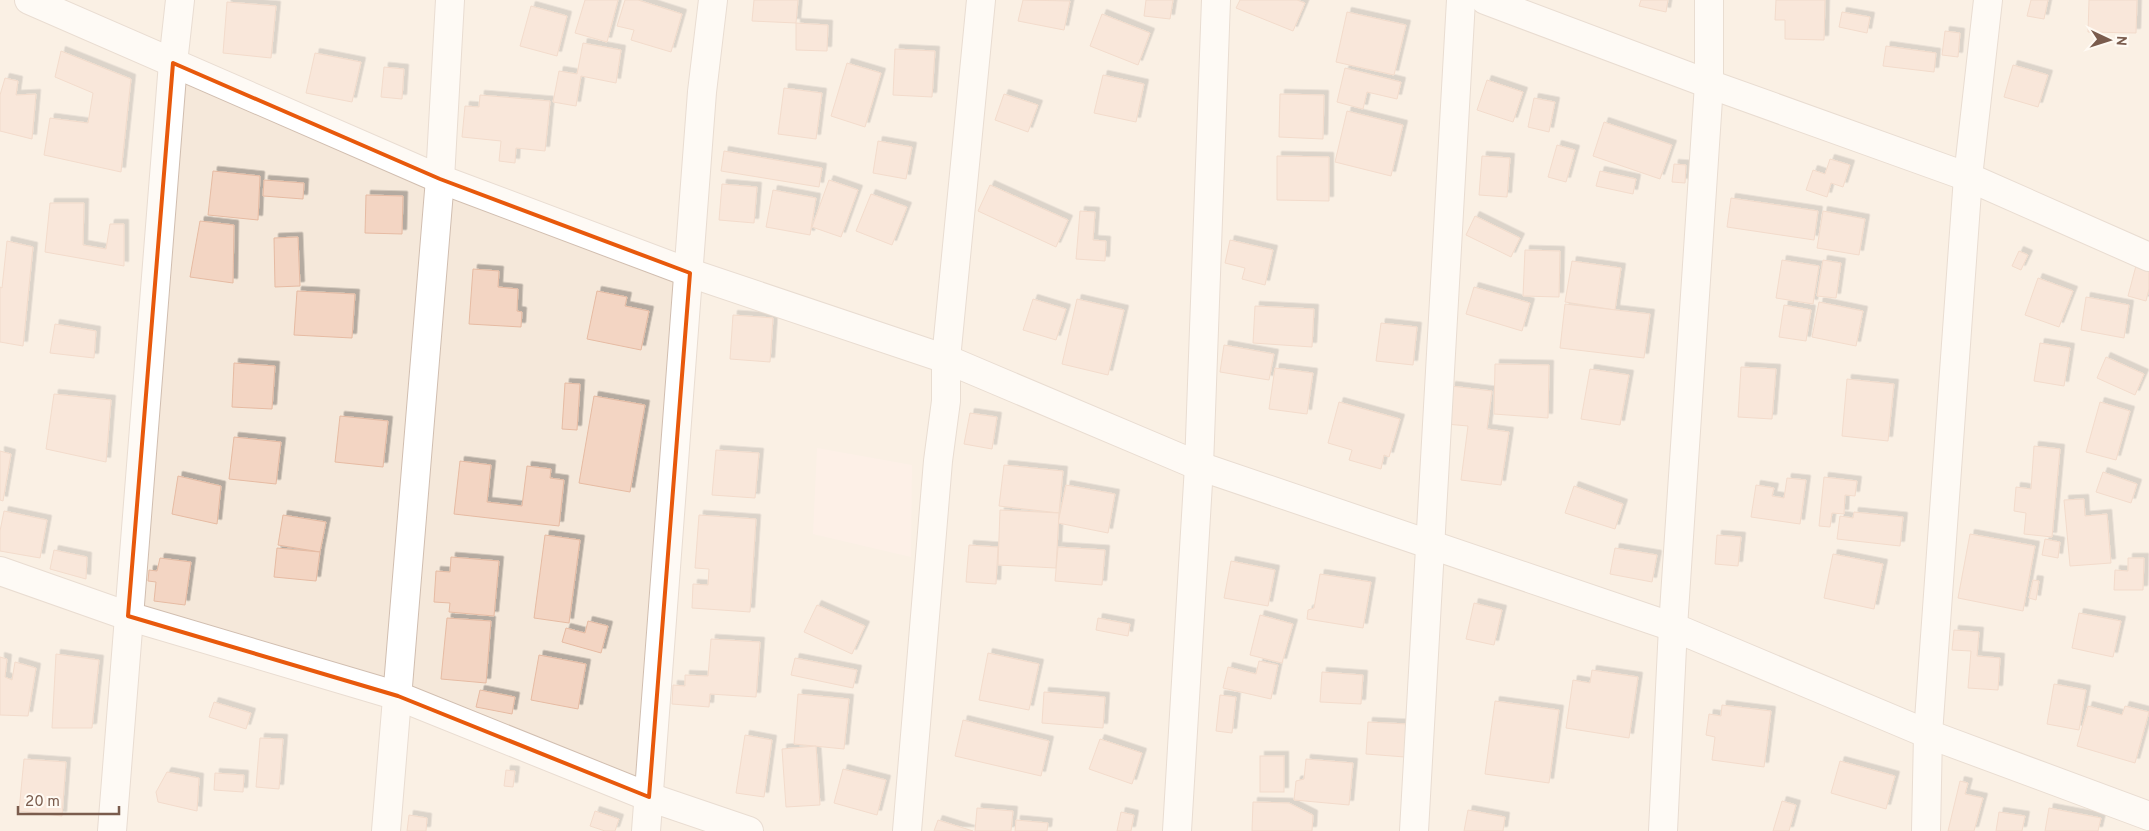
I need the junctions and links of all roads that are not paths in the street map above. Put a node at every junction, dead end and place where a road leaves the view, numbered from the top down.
1 (29, 0) edge
2 (180, 0) edge
3 (450, 0) edge
4 (713, 0) edge
5 (981, 0) edge
6 (1216, 0) edge
7 (1461, 0) edge
8 (1486, 0) edge
9 (1709, 0) edge
10 (1988, 0) edge
11 (173, 63) junction
12 (1709, 84) junction
13 (1968, 176) junction
14 (440, 179) junction
15 (2149, 256) edge
16 (690, 273) junction
17 (946, 359) junction
18 (1199, 466) junction
19 (1431, 544) junction
20 (0, 571) edge
21 (128, 616) junction
22 (1672, 627) junction
23 (398, 696) junction
24 (1928, 734) junction
25 (649, 797) junction
26 (2149, 816) edge
27 (112, 831) edge
28 (386, 831) edge
29 (646, 831) edge
30 (749, 831) edge
31 (906, 831) edge
32 (1178, 831) edge
33 (1414, 831) edge
34 (1663, 831) edge
35 (1926, 831) edge

1 - 11 street
2 - 11 street
3 - 14 street
4 - 16 street
5 - 17 street
6 - 18 street
7 - 19 street
8 - 12 street
9 - 12 street
10 - 13 street
11 - 14 street
11 - 21 street
12 - 13 street
12 - 22 street
13 - 15 street
13 - 24 street
14 - 16 street
14 - 23 street
16 - 17 street
16 - 25 street
17 - 18 street
17 - 31 street
18 - 19 street
18 - 32 street
19 - 22 street
19 - 33 street
20 - 21 street
21 - 23 street
21 - 27 street
22 - 24 street
22 - 34 street
23 - 25 street
23 - 28 street
24 - 26 street
24 - 35 street
25 - 29 street
25 - 30 street

